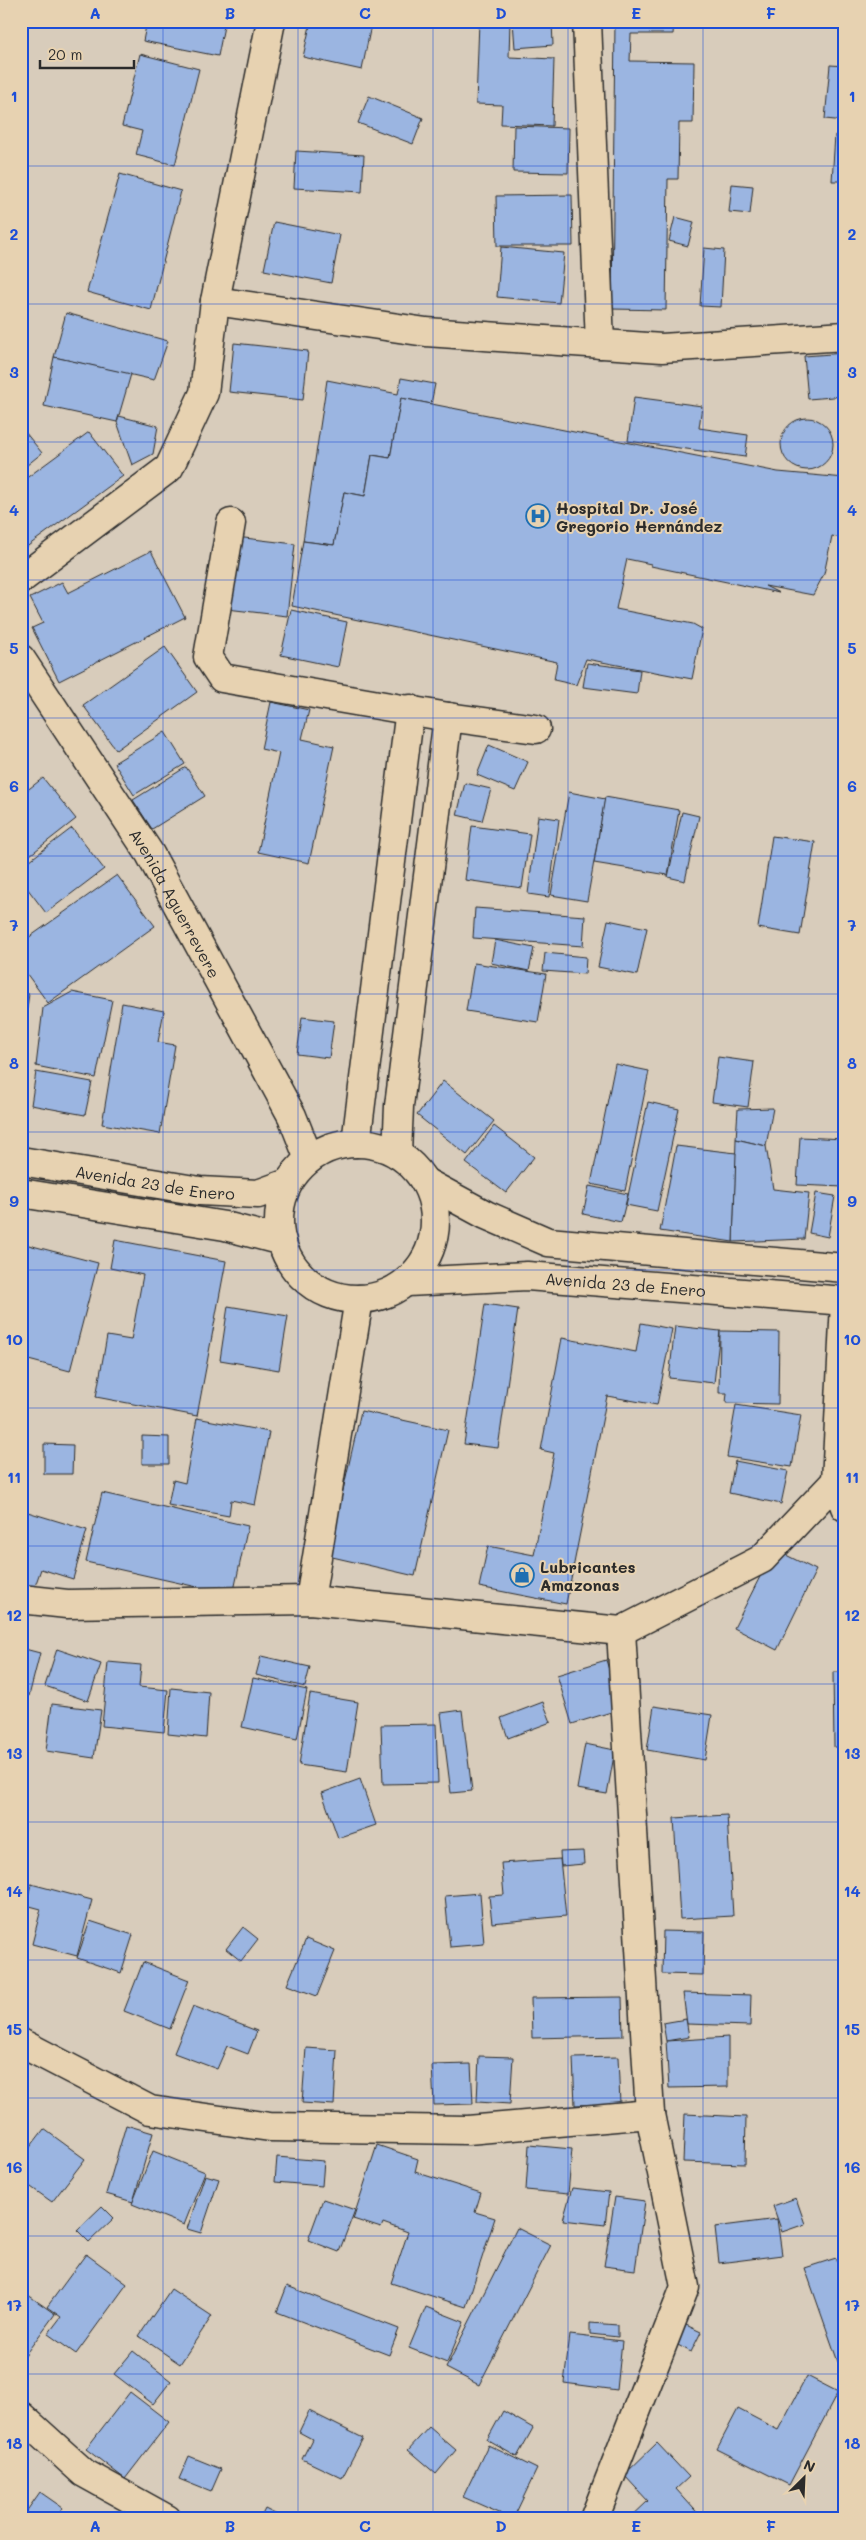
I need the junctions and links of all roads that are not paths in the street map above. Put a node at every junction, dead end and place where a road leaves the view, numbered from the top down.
1 (271, 21) edge
2 (587, 21) edge
3 (215, 301) junction
4 (845, 336) edge
5 (600, 344) junction
6 (231, 523) dead end
7 (21, 578) edge
8 (21, 659) edge
9 (410, 709) junction
10 (448, 717) junction
11 (536, 729) dead end
12 (356, 1142) junction
13 (396, 1153) junction
14 (309, 1159) junction
15 (21, 1161) edge
16 (425, 1182) junction
17 (288, 1183) junction
18 (21, 1193) edge
19 (282, 1241) junction
20 (845, 1268) edge
21 (407, 1282) junction
22 (359, 1299) junction
23 (845, 1302) edge
24 (841, 1494) edge
25 (21, 1600) edge
26 (310, 1600) junction
27 (621, 1630) junction
28 (21, 2043) edge
29 (650, 2114) junction
30 (21, 2416) edge
31 (167, 2519) edge
32 (594, 2519) edge

1 - 3 street
2 - 5 street
3 - 5 street
3 - 7 street
4 - 5 street
6 - 9 street
8 - 14 street, Avenida Aguerrevere
9 - 10 street
9 - 12 street
10 - 11 street
10 - 13 street
12 - 13 street, Avenida 23 de Enero
12 - 14 street, Avenida 23 de Enero
13 - 16 street, Avenida 23 de Enero
14 - 17 street, Avenida 23 de Enero
15 - 17 street, Avenida 23 de Enero
16 - 20 street, Avenida 23 de Enero
16 - 21 street, Avenida 23 de Enero
17 - 19 street, Avenida 23 de Enero
18 - 19 street, Avenida 23 de Enero
19 - 22 street, Avenida 23 de Enero
21 - 22 street, Avenida 23 de Enero
21 - 23 street, Avenida 23 de Enero
22 - 26 street
23 - 24 street
24 - 27 street
25 - 26 street
26 - 27 street
27 - 29 street
28 - 29 street
29 - 32 street
30 - 31 street

